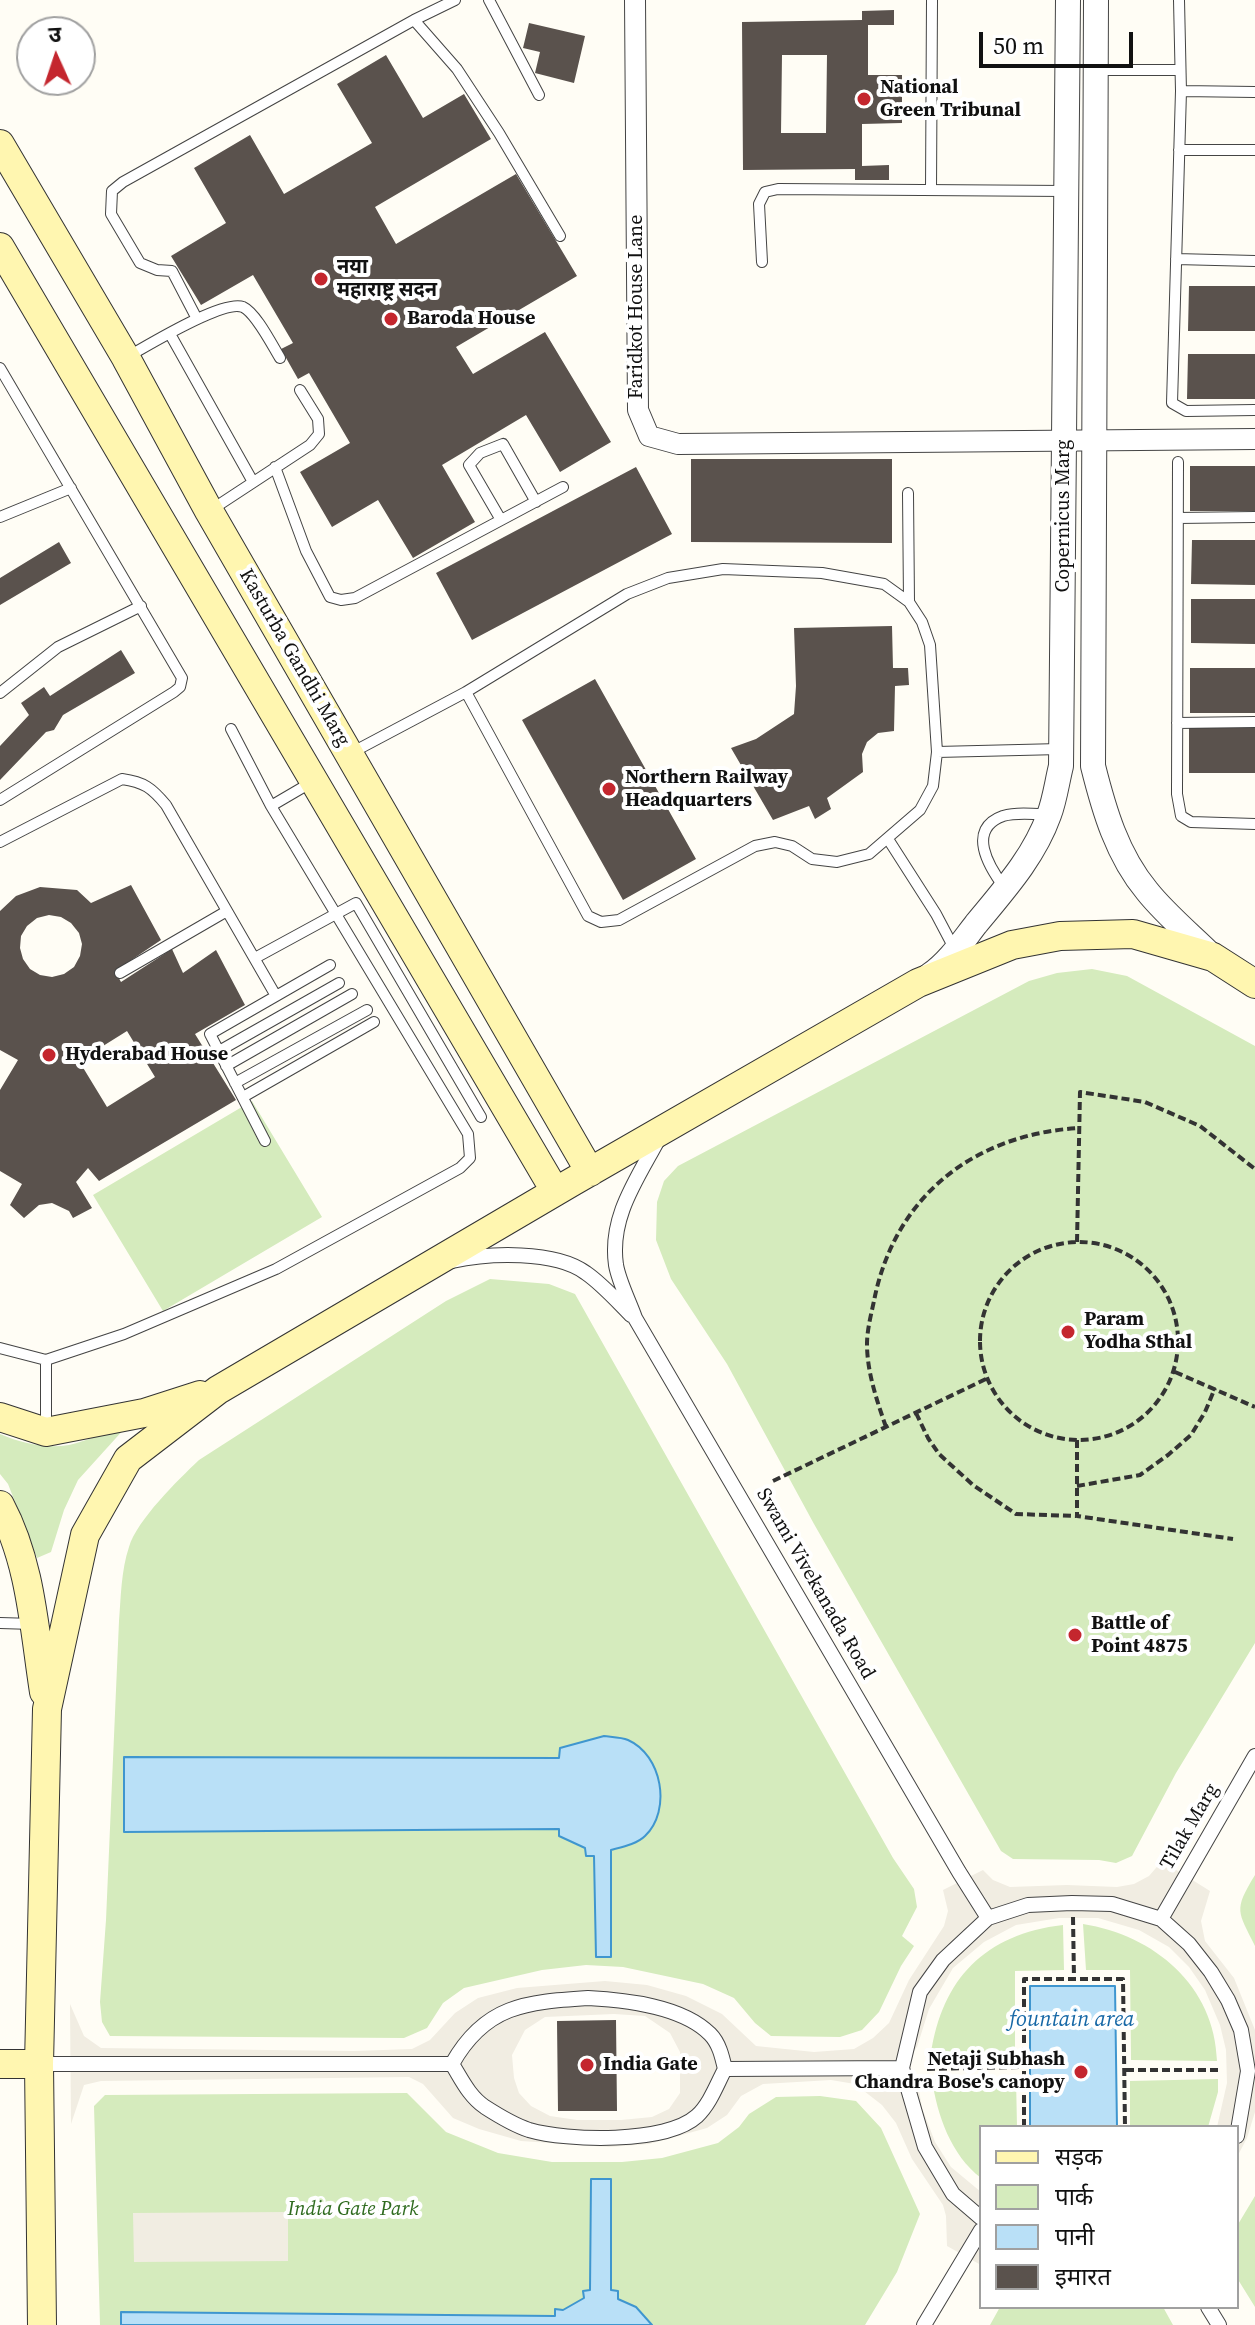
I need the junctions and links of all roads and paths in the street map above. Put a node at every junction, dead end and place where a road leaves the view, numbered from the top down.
1 (455, 0) edge
2 (489, 0) edge
3 (635, 0) edge
4 (932, 0) edge
5 (1068, 0) edge
6 (1096, 0) edge
7 (1179, 0) edge
8 (414, 20) junction
9 (1096, 70) junction
10 (1179, 70) junction
11 (1181, 91) junction
12 (1255, 92) edge
13 (539, 95) dead end
14 (0, 144) edge
15 (1179, 150) junction
16 (1255, 150) edge
17 (931, 190) junction
18 (1066, 191) junction
19 (560, 236) dead end
20 (0, 247) edge
21 (1176, 259) junction
22 (1255, 261) edge
23 (762, 262) dead end
24 (197, 319) junction
25 (170, 334) junction
26 (126, 358) junction
27 (280, 358) dead end
28 (0, 368) edge
29 (300, 390) dead end
30 (1255, 410) edge
31 (1064, 439) junction
32 (1255, 439) edge
33 (1094, 440) junction
34 (1178, 462) dead end
35 (275, 467) junction
36 (253, 482) junction
37 (563, 487) dead end
38 (71, 488) junction
39 (908, 493) dead end
40 (536, 502) junction
41 (209, 511) junction
42 (0, 517) edge
43 (1255, 517) edge
44 (1178, 518) junction
45 (501, 520) junction
46 (909, 602) junction
47 (141, 606) junction
48 (466, 692) junction
49 (0, 693) edge
50 (1255, 722) edge
51 (1177, 723) junction
52 (231, 729) dead end
53 (937, 752) junction
54 (349, 754) junction
55 (1062, 758) junction
56 (1093, 766) junction
57 (314, 781) junction
58 (0, 800) edge
59 (271, 806) junction
60 (1049, 815) junction
61 (1255, 824) edge
62 (888, 839) junction
63 (0, 842) edge
64 (1005, 889) junction
65 (227, 911) junction
66 (336, 913) junction
67 (955, 950) junction
68 (1213, 957) junction
69 (255, 958) junction
70 (330, 965) dead end
71 (120, 973) dead end
72 (339, 983) dead end
73 (918, 983) junction
74 (1255, 984) edge
75 (352, 994) dead end
76 (276, 996) junction
77 (367, 1010) dead end
78 (374, 1022) dead end
79 (219, 1051) junction
80 (226, 1066) junction
81 (235, 1083) junction
82 (243, 1097) junction
83 (481, 1117) dead end
84 (1079, 1128) junction
85 (662, 1130) junction
86 (265, 1141) dead end
87 (1255, 1169) edge
88 (590, 1172) junction
89 (555, 1191) junction
90 (1077, 1242) junction
91 (427, 1267) junction
92 (635, 1318) junction
93 (0, 1348) edge
94 (46, 1360) junction
95 (1175, 1372) junction
96 (986, 1379) junction
97 (1215, 1388) junction
98 (218, 1390) junction
99 (1255, 1407) edge
100 (916, 1413) junction
101 (0, 1417) edge
102 (886, 1427) junction
103 (46, 1432) junction
104 (1077, 1440) junction
105 (773, 1481) dead end
106 (1077, 1486) junction
107 (0, 1505) edge
108 (1077, 1516) junction
109 (1233, 1539) dead end
110 (0, 1623) edge
111 (33, 1624) junction
112 (47, 1709) junction
113 (1255, 1756) edge
114 (1073, 1917) dead end
115 (988, 1918) junction
116 (1161, 1919) junction
117 (1074, 1979) junction
118 (0, 2064) edge
119 (39, 2064) junction
120 (452, 2064) junction
121 (1024, 2067) junction
122 (902, 2068) junction
123 (725, 2069) junction
124 (927, 2069) dead end
125 (1126, 2070) junction
126 (1219, 2070) dead end
127 (1024, 2125) edge
128 (1125, 2125) edge
129 (1239, 2125) edge
130 (979, 2216) edge
131 (979, 2233) edge
132 (42, 2325) edge
133 (924, 2325) edge

1 - 8 lane
2 - 13 lane
3 - 31 street, Faridkot House Lane
4 - 17 lane
5 - 18 street, Copernicus Marg
6 - 9 street, Copernicus Marg
7 - 10 lane
8 - 19 lane
8 - 24 lane
9 - 10 lane
9 - 33 street, Copernicus Marg
10 - 11 lane
11 - 12 lane
11 - 15 lane
14 - 26 main road, Kasturba Gandhi Marg
15 - 16 lane
15 - 21 lane
17 - 18 lane
17 - 23 lane
18 - 31 street, Copernicus Marg
20 - 57 main road
21 - 22 lane
21 - 30 lane
24 - 25 lane
24 - 27 lane
25 - 26 lane
25 - 36 lane
26 - 41 main road, Kasturba Gandhi Marg
28 - 38 lane
29 - 35 lane
31 - 33 street
31 - 55 street, Copernicus Marg
32 - 33 street
33 - 56 street, Copernicus Marg
34 - 44 lane
35 - 36 lane
35 - 45 lane
36 - 41 lane
37 - 40 lane
38 - 42 lane
38 - 47 lane
39 - 46 lane
40 - 45 lane
40 - 45 lane
41 - 54 main road, Kasturba Gandhi Marg
43 - 44 lane
44 - 51 lane
46 - 48 lane
46 - 53 lane
47 - 49 lane
47 - 58 lane
48 - 54 lane
48 - 62 lane
50 - 51 lane
51 - 61 lane
52 - 59 lane
53 - 55 lane
53 - 62 lane
54 - 88 main road, Kasturba Gandhi Marg
55 - 56 street
55 - 60 street, Copernicus Marg
56 - 68 street, Copernicus Marg
57 - 59 lane
57 - 89 main road
59 - 66 lane
60 - 64 street, Copernicus Marg
60 - 64 lane
62 - 67 lane
63 - 65 lane
64 - 67 street, Copernicus Marg
65 - 69 lane
65 - 71 lane
66 - 69 lane
66 - 83 lane
66 - 94 lane
67 - 73 street, Copernicus Marg
68 - 73 main road
68 - 74 main road
69 - 76 lane
70 - 76 lane
72 - 79 lane
73 - 85 main road
75 - 80 lane
76 - 79 lane
77 - 81 lane
78 - 82 lane
79 - 80 lane
80 - 81 lane
81 - 82 lane
82 - 86 lane
84 - 87 path
84 - 90 path
84 - 102 path
85 - 88 main road
85 - 92 street
88 - 89 main road
89 - 91 main road
90 - 95 path
90 - 96 path
91 - 92 street
91 - 98 main road
92 - 115 street, Swami Vivekanada Road
93 - 94 lane
94 - 103 lane
95 - 97 path
95 - 104 path
96 - 100 path
96 - 104 path
97 - 99 path
97 - 106 path
98 - 103 main road
98 - 112 main road
100 - 102 path
100 - 108 path
101 - 103 main road
102 - 105 path
104 - 106 path
106 - 108 path
107 - 111 main road
108 - 109 path
110 - 111 lane
111 - 112 main road
112 - 119 main road
113 - 116 street, Tilak Marg
114 - 117 path
115 - 116 street
115 - 122 street
116 - 129 street
117 - 121 path
117 - 125 path
118 - 119 main road
119 - 120 street
119 - 132 main road
120 - 123 street
120 - 123 street
121 - 124 path
121 - 127 path
122 - 123 street
122 - 130 street
125 - 126 path
125 - 128 path
131 - 133 street

